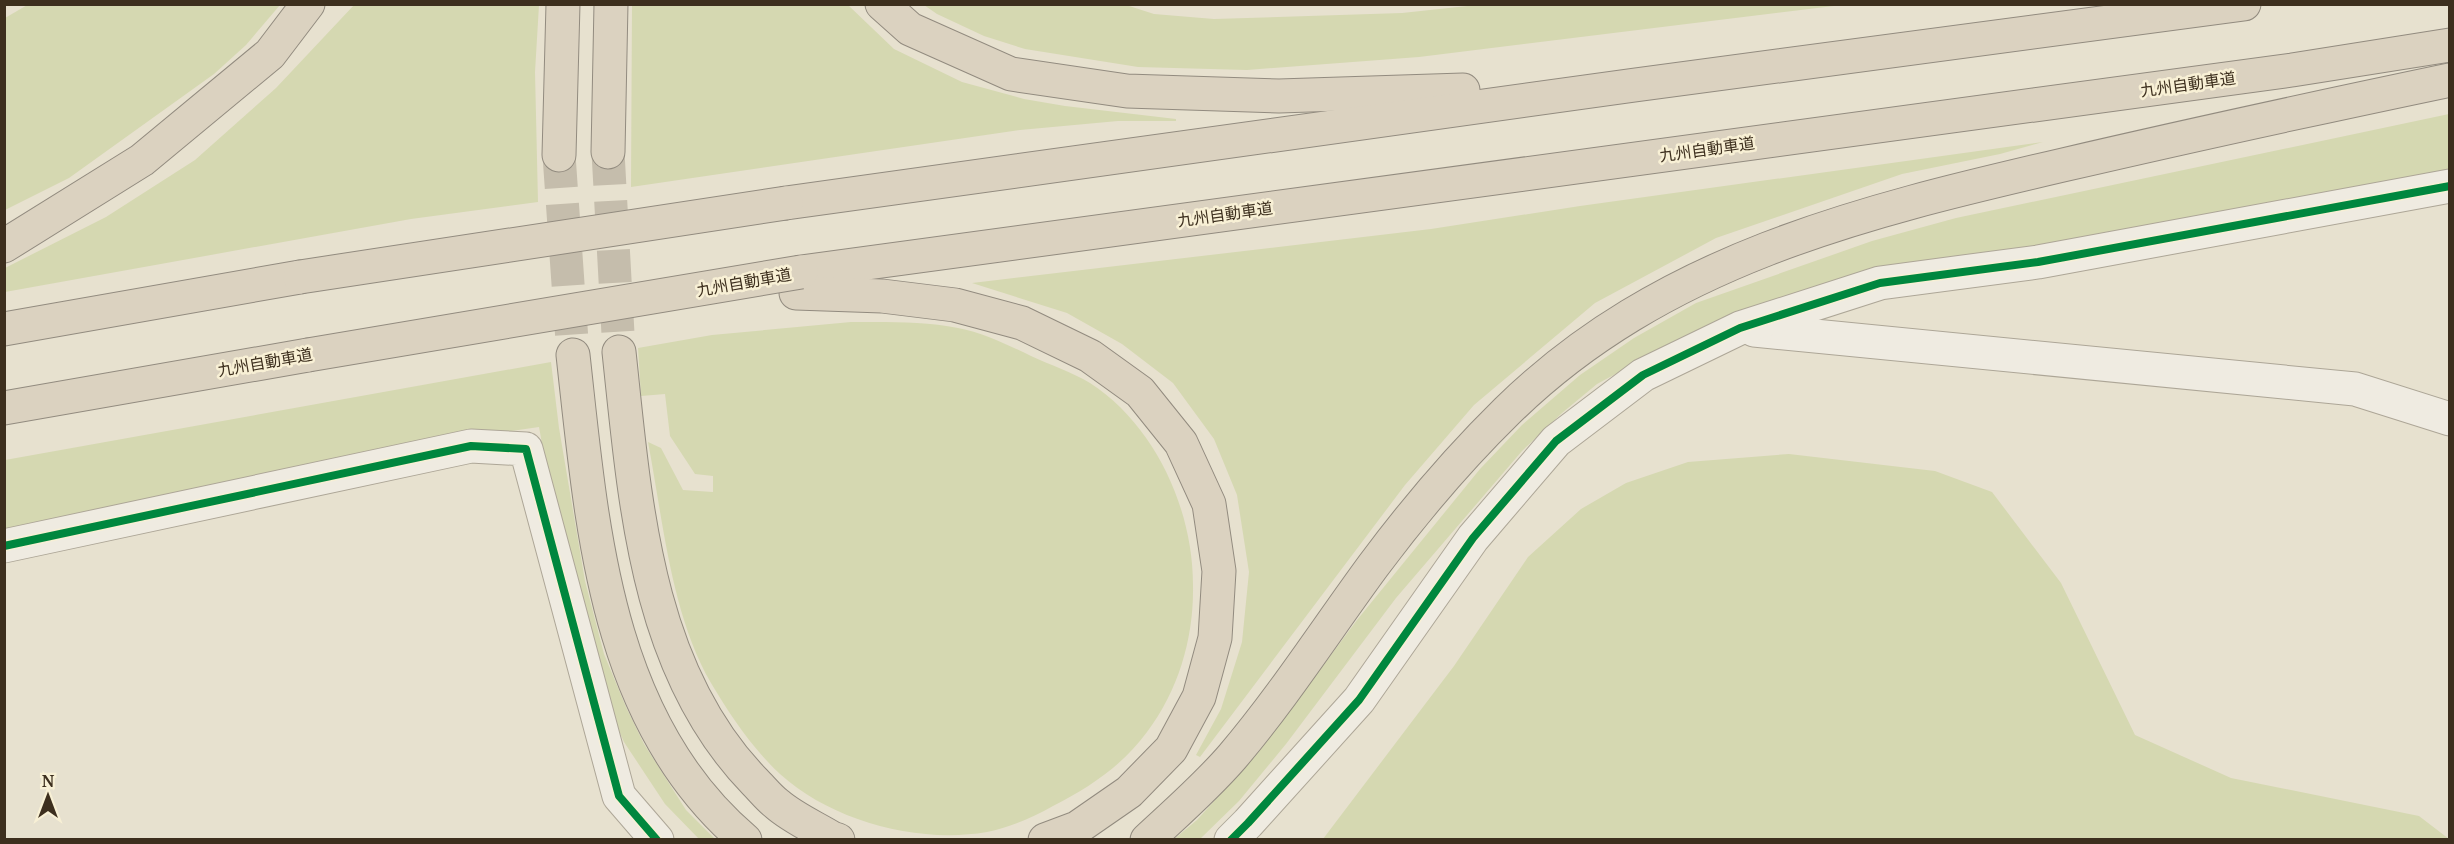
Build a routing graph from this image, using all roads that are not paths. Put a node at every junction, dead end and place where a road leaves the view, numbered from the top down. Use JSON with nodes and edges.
{"nodes":[{"id":1,"x":308,"y":4,"type":"edge"},
{"id":2,"x":563,"y":4,"type":"edge"},
{"id":3,"x":611,"y":4,"type":"edge"},
{"id":4,"x":882,"y":4,"type":"edge"},
{"id":5,"x":2244,"y":4,"type":"edge"},
{"id":6,"x":2450,"y":45,"type":"edge"},
{"id":7,"x":2450,"y":80,"type":"edge"},
{"id":8,"x":1635,"y":85,"type":"junction"},
{"id":9,"x":608,"y":152,"type":"tunnel mouth"},
{"id":10,"x":559,"y":155,"type":"tunnel mouth"},
{"id":11,"x":2450,"y":186,"type":"edge"},
{"id":12,"x":4,"y":246,"type":"edge"},
{"id":13,"x":798,"y":283,"type":"junction"},
{"id":14,"x":1740,"y":328,"type":"junction"},
{"id":15,"x":4,"y":329,"type":"edge"},
{"id":16,"x":619,"y":352,"type":"tunnel mouth"},
{"id":17,"x":573,"y":355,"type":"tunnel mouth"},
{"id":18,"x":4,"y":408,"type":"edge"},
{"id":19,"x":2450,"y":419,"type":"edge"},
{"id":20,"x":4,"y":546,"type":"edge"},
{"id":21,"x":657,"y":840,"type":"edge"},
{"id":22,"x":745,"y":840,"type":"edge"},
{"id":23,"x":838,"y":840,"type":"edge"},
{"id":24,"x":1045,"y":840,"type":"edge"},
{"id":25,"x":1147,"y":840,"type":"edge"},
{"id":26,"x":1230,"y":840,"type":"edge"}],
"edges":[{"from":1,"to":12,"type":"highway"},
{"from":2,"to":10,"type":"highway"},
{"from":3,"to":9,"type":"highway"},
{"from":4,"to":8,"type":"highway"},
{"from":5,"to":8,"type":"highway"},
{"from":6,"to":13,"type":"highway","name":"九州自動車道"},
{"from":7,"to":25,"type":"highway"},
{"from":8,"to":15,"type":"highway","bridge":true},
{"from":11,"to":14,"type":"street"},
{"from":13,"to":18,"type":"highway","name":"九州自動車道","bridge":true},
{"from":13,"to":24,"type":"highway"},
{"from":14,"to":19,"type":"street"},
{"from":14,"to":26,"type":"street"},
{"from":16,"to":23,"type":"highway"},
{"from":17,"to":22,"type":"highway"},
{"from":20,"to":21,"type":"street"}]}
